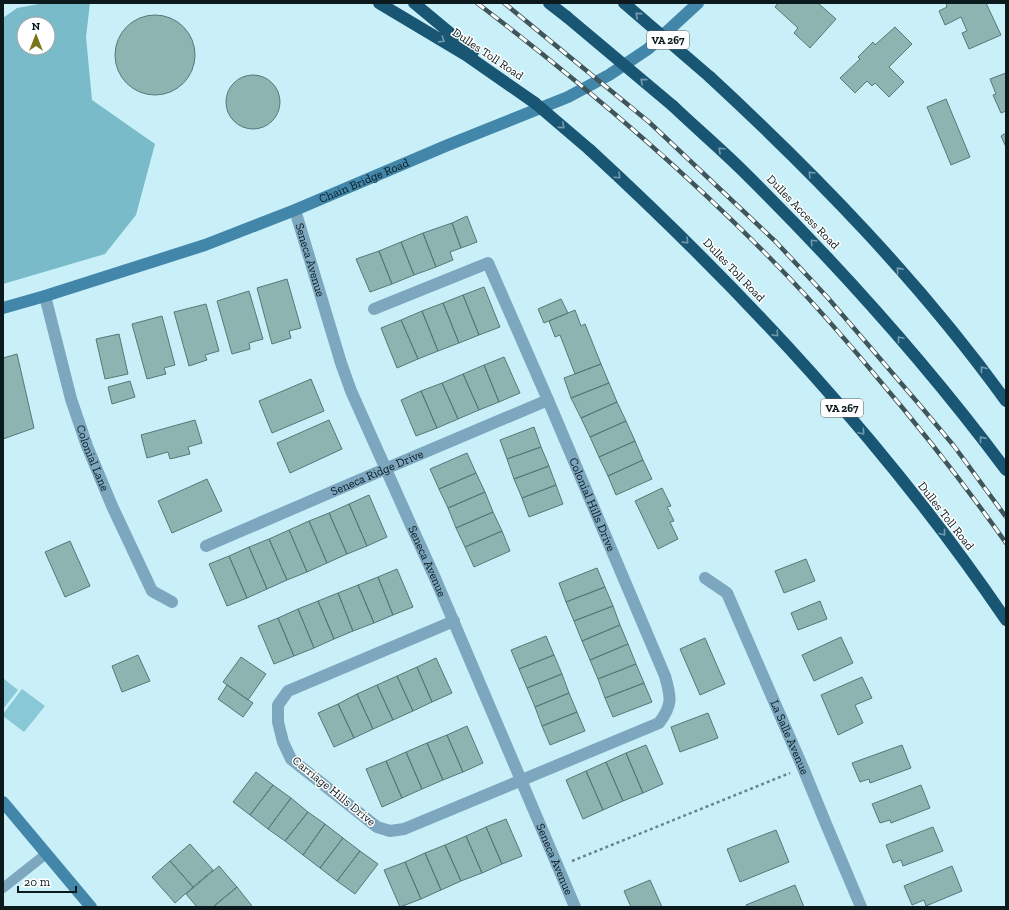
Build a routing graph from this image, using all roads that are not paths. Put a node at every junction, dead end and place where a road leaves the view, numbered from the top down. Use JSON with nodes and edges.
{"nodes":[{"id":1,"x":369,"y":3,"type":"edge"},
{"id":2,"x":380,"y":3,"type":"edge"},
{"id":3,"x":414,"y":3,"type":"edge"},
{"id":4,"x":549,"y":3,"type":"edge"},
{"id":5,"x":624,"y":3,"type":"edge"},
{"id":6,"x":698,"y":3,"type":"edge"},
{"id":7,"x":410,"y":20,"type":"junction"},
{"id":8,"x":477,"y":60,"type":"junction"},
{"id":9,"x":294,"y":210,"type":"junction"},
{"id":10,"x":45,"y":296,"type":"junction"},
{"id":11,"x":3,"y":308,"type":"edge"},
{"id":12,"x":374,"y":309,"type":"dead end"},
{"id":13,"x":548,"y":400,"type":"junction"},
{"id":14,"x":1006,"y":400,"type":"edge"},
{"id":15,"x":385,"y":469,"type":"junction"},
{"id":16,"x":1006,"y":470,"type":"edge"},
{"id":17,"x":206,"y":546,"type":"dead end"},
{"id":18,"x":705,"y":578,"type":"dead end"},
{"id":19,"x":172,"y":602,"type":"dead end"},
{"id":20,"x":1006,"y":620,"type":"edge"},
{"id":21,"x":454,"y":621,"type":"junction"},
{"id":22,"x":521,"y":779,"type":"junction"},
{"id":23,"x":3,"y":802,"type":"edge"},
{"id":24,"x":46,"y":854,"type":"junction"},
{"id":25,"x":3,"y":888,"type":"edge"},
{"id":26,"x":91,"y":907,"type":"edge"},
{"id":27,"x":575,"y":907,"type":"edge"},
{"id":28,"x":861,"y":907,"type":"edge"}],
"edges":[{"from":1,"to":7,"type":"highway"},
{"from":2,"to":7,"type":"highway","name":"Dulles Toll Road"},
{"from":3,"to":8,"type":"highway"},
{"from":16,"to":4,"type":"highway","name":"Dulles Access Road","one_way":true,"bridge":true},
{"from":14,"to":5,"type":"highway","number":"VA 267","one_way":true,"bridge":true},
{"from":6,"to":9,"type":"street","name":"Chain Bridge Road"},
{"from":7,"to":8,"type":"highway","name":"Dulles Toll Road","one_way":true},
{"from":8,"to":20,"type":"highway","name":"Dulles Toll Road","number":"VA 267","one_way":true,"bridge":true},
{"from":9,"to":10,"type":"street","name":"Chain Bridge Road"},
{"from":9,"to":15,"type":"street","name":"Seneca Avenue"},
{"from":10,"to":11,"type":"street","name":"Chain Bridge Road"},
{"from":10,"to":19,"type":"street","name":"Colonial Lane"},
{"from":12,"to":13,"type":"street","name":"Colonial Hills Drive"},
{"from":13,"to":15,"type":"street","name":"Seneca Ridge Drive"},
{"from":13,"to":22,"type":"street","name":"Colonial Hills Drive"},
{"from":15,"to":17,"type":"street","name":"Seneca Ridge Drive"},
{"from":15,"to":21,"type":"street","name":"Seneca Avenue"},
{"from":18,"to":28,"type":"street","name":"La Salle Avenue"},
{"from":21,"to":22,"type":"street","name":"Seneca Avenue"},
{"from":21,"to":22,"type":"street","name":"Carriage Hills Drive"},
{"from":22,"to":27,"type":"street","name":"Seneca Avenue"},
{"from":23,"to":24,"type":"street"},
{"from":24,"to":25,"type":"lane"},
{"from":24,"to":26,"type":"street"}]}
